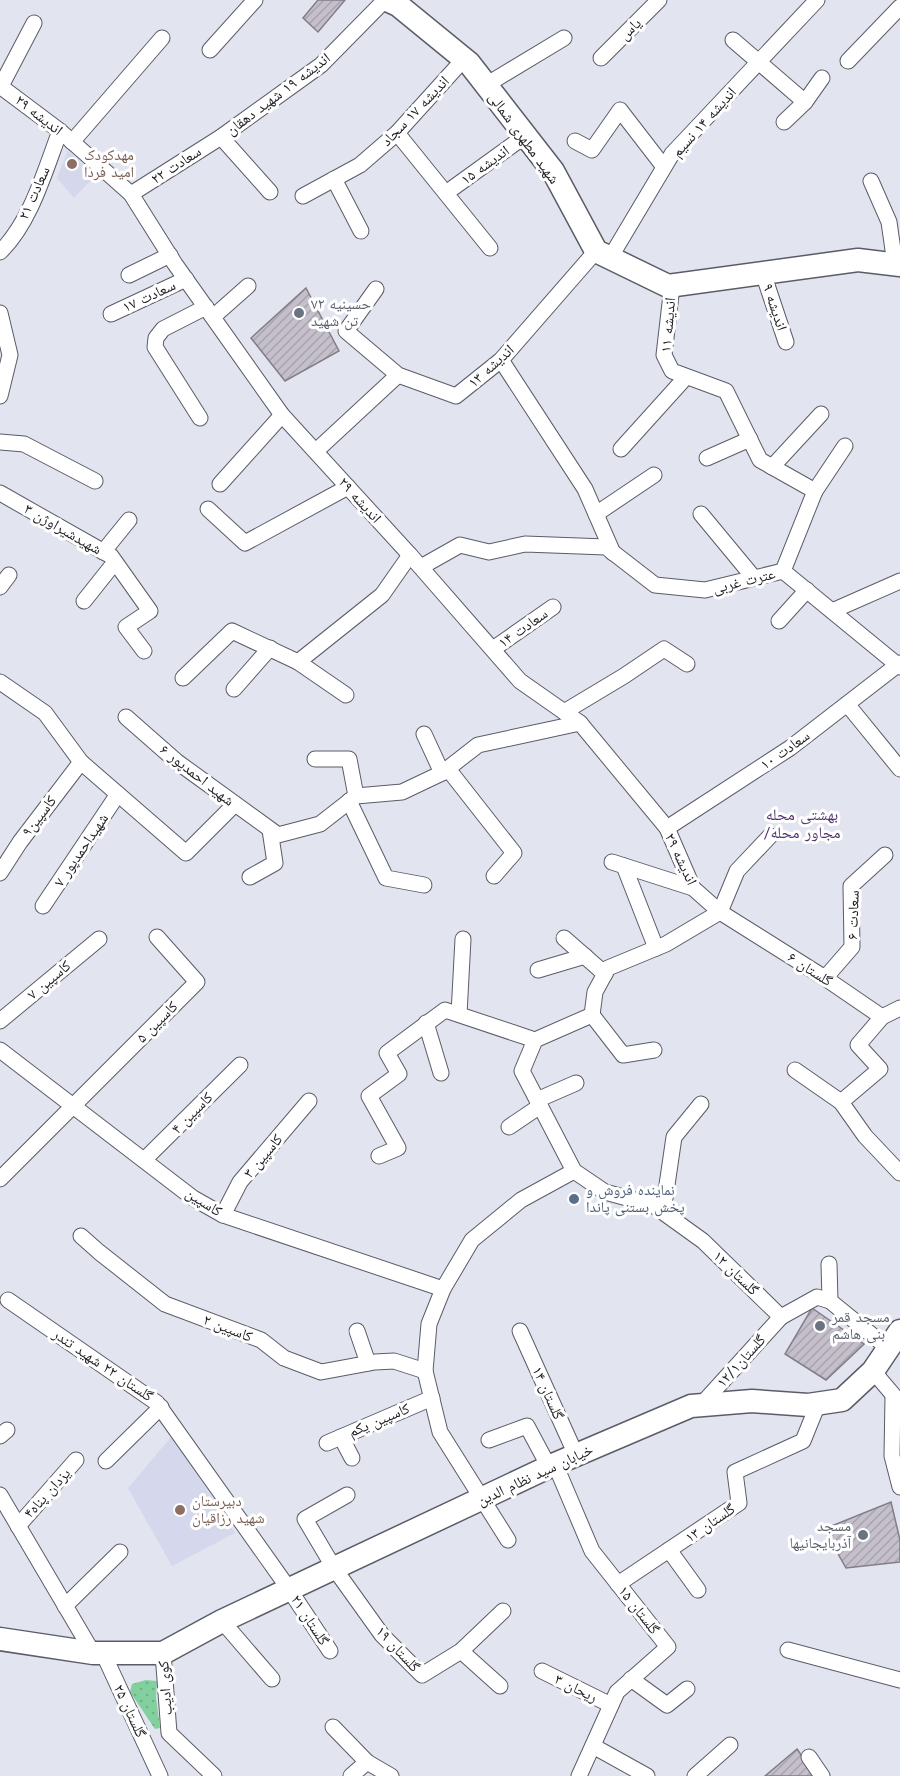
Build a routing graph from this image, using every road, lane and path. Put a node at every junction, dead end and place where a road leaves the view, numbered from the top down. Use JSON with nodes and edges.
{"nodes":[{"id":1,"x":255,"y":0,"type":"edge"},
{"id":2,"x":659,"y":0,"type":"edge"},
{"id":3,"x":817,"y":0,"type":"edge"},
{"id":4,"x":394,"y":1,"type":"edge"},
{"id":5,"x":900,"y":7,"type":"edge"},
{"id":6,"x":34,"y":23,"type":"dead end"},
{"id":7,"x":162,"y":38,"type":"dead end"},
{"id":8,"x":564,"y":38,"type":"dead end"},
{"id":9,"x":733,"y":40,"type":"dead end"},
{"id":10,"x":210,"y":50,"type":"dead end"},
{"id":11,"x":601,"y":58,"type":"dead end"},
{"id":12,"x":464,"y":59,"type":"junction"},
{"id":13,"x":848,"y":61,"type":"dead end"},
{"id":14,"x":758,"y":62,"type":"junction"},
{"id":15,"x":822,"y":78,"type":"dead end"},
{"id":16,"x":486,"y":85,"type":"junction"},
{"id":17,"x":1,"y":86,"type":"edge"},
{"id":18,"x":805,"y":102,"type":"junction"},
{"id":19,"x":784,"y":122,"type":"dead end"},
{"id":20,"x":60,"y":130,"type":"junction"},
{"id":21,"x":397,"y":133,"type":"junction"},
{"id":22,"x":525,"y":136,"type":"junction"},
{"id":23,"x":221,"y":137,"type":"junction"},
{"id":24,"x":575,"y":141,"type":"dead end"},
{"id":25,"x":72,"y":142,"type":"junction"},
{"id":26,"x":664,"y":167,"type":"junction"},
{"id":27,"x":334,"y":179,"type":"junction"},
{"id":28,"x":871,"y":182,"type":"dead end"},
{"id":29,"x":270,"y":192,"type":"dead end"},
{"id":30,"x":446,"y":193,"type":"junction"},
{"id":31,"x":132,"y":194,"type":"junction"},
{"id":32,"x":303,"y":196,"type":"dead end"},
{"id":33,"x":361,"y":231,"type":"dead end"},
{"id":34,"x":489,"y":248,"type":"dead end"},
{"id":35,"x":0,"y":252,"type":"edge"},
{"id":36,"x":170,"y":255,"type":"junction"},
{"id":37,"x":603,"y":255,"type":"junction"},
{"id":38,"x":897,"y":265,"type":"edge"},
{"id":39,"x":764,"y":273,"type":"junction"},
{"id":40,"x":129,"y":275,"type":"dead end"},
{"id":41,"x":186,"y":279,"type":"junction"},
{"id":42,"x":248,"y":286,"type":"dead end"},
{"id":43,"x":672,"y":286,"type":"junction"},
{"id":44,"x":376,"y":289,"type":"dead end"},
{"id":45,"x":0,"y":312,"type":"edge"},
{"id":46,"x":210,"y":312,"type":"junction"},
{"id":47,"x":111,"y":314,"type":"dead end"},
{"id":48,"x":786,"y":342,"type":"dead end"},
{"id":49,"x":501,"y":360,"type":"junction"},
{"id":50,"x":398,"y":375,"type":"junction"},
{"id":51,"x":686,"y":377,"type":"junction"},
{"id":52,"x":0,"y":396,"type":"edge"},
{"id":53,"x":821,"y":414,"type":"dead end"},
{"id":54,"x":282,"y":415,"type":"junction"},
{"id":55,"x":200,"y":418,"type":"dead end"},
{"id":56,"x":750,"y":439,"type":"junction"},
{"id":57,"x":0,"y":442,"type":"edge"},
{"id":58,"x":845,"y":446,"type":"dead end"},
{"id":59,"x":621,"y":449,"type":"dead end"},
{"id":60,"x":316,"y":451,"type":"junction"},
{"id":61,"x":707,"y":458,"type":"dead end"},
{"id":62,"x":766,"y":464,"type":"junction"},
{"id":63,"x":654,"y":475,"type":"dead end"},
{"id":64,"x":94,"y":481,"type":"dead end"},
{"id":65,"x":219,"y":484,"type":"dead end"},
{"id":66,"x":348,"y":487,"type":"junction"},
{"id":67,"x":815,"y":491,"type":"junction"},
{"id":68,"x":0,"y":493,"type":"edge"},
{"id":69,"x":208,"y":510,"type":"dead end"},
{"id":70,"x":596,"y":514,"type":"junction"},
{"id":71,"x":701,"y":514,"type":"dead end"},
{"id":72,"x":129,"y":520,"type":"dead end"},
{"id":73,"x":610,"y":550,"type":"junction"},
{"id":74,"x":103,"y":552,"type":"junction"},
{"id":75,"x":410,"y":555,"type":"junction"},
{"id":76,"x":115,"y":562,"type":"junction"},
{"id":77,"x":421,"y":567,"type":"junction"},
{"id":78,"x":783,"y":571,"type":"junction"},
{"id":79,"x":754,"y":578,"type":"junction"},
{"id":80,"x":900,"y":581,"type":"edge"},
{"id":81,"x":807,"y":590,"type":"junction"},
{"id":82,"x":84,"y":601,"type":"dead end"},
{"id":83,"x":553,"y":607,"type":"dead end"},
{"id":84,"x":832,"y":610,"type":"junction"},
{"id":85,"x":780,"y":621,"type":"dead end"},
{"id":86,"x":270,"y":648,"type":"junction"},
{"id":87,"x":493,"y":649,"type":"junction"},
{"id":88,"x":144,"y":651,"type":"dead end"},
{"id":89,"x":298,"y":662,"type":"junction"},
{"id":90,"x":687,"y":664,"type":"dead end"},
{"id":91,"x":899,"y":665,"type":"edge"},
{"id":92,"x":183,"y":678,"type":"dead end"},
{"id":93,"x":0,"y":682,"type":"edge"},
{"id":94,"x":234,"y":689,"type":"dead end"},
{"id":95,"x":346,"y":695,"type":"dead end"},
{"id":96,"x":847,"y":704,"type":"junction"},
{"id":97,"x":564,"y":712,"type":"junction"},
{"id":98,"x":126,"y":717,"type":"dead end"},
{"id":99,"x":580,"y":723,"type":"junction"},
{"id":100,"x":424,"y":734,"type":"dead end"},
{"id":101,"x":315,"y":759,"type":"dead end"},
{"id":102,"x":81,"y":762,"type":"junction"},
{"id":103,"x":900,"y":769,"type":"edge"},
{"id":104,"x":445,"y":771,"type":"junction"},
{"id":105,"x":118,"y":794,"type":"junction"},
{"id":106,"x":352,"y":799,"type":"junction"},
{"id":107,"x":235,"y":804,"type":"junction"},
{"id":108,"x":667,"y":828,"type":"junction"},
{"id":109,"x":270,"y":830,"type":"junction"},
{"id":110,"x":770,"y":836,"type":"dead end"},
{"id":111,"x":885,"y":855,"type":"dead end"},
{"id":112,"x":0,"y":873,"type":"edge"},
{"id":113,"x":494,"y":876,"type":"dead end"},
{"id":114,"x":250,"y":877,"type":"dead end"},
{"id":115,"x":424,"y":885,"type":"dead end"},
{"id":116,"x":693,"y":888,"type":"junction"},
{"id":117,"x":43,"y":906,"type":"dead end"},
{"id":118,"x":720,"y":912,"type":"junction"},
{"id":119,"x":157,"y":937,"type":"dead end"},
{"id":120,"x":564,"y":938,"type":"dead end"},
{"id":121,"x":99,"y":939,"type":"dead end"},
{"id":122,"x":463,"y":939,"type":"dead end"},
{"id":123,"x":656,"y":948,"type":"junction"},
{"id":124,"x":585,"y":956,"type":"junction"},
{"id":125,"x":538,"y":970,"type":"dead end"},
{"id":126,"x":605,"y":974,"type":"junction"},
{"id":127,"x":825,"y":978,"type":"junction"},
{"id":128,"x":900,"y":1008,"type":"edge"},
{"id":129,"x":459,"y":1014,"type":"junction"},
{"id":130,"x":592,"y":1015,"type":"junction"},
{"id":131,"x":882,"y":1017,"type":"junction"},
{"id":132,"x":0,"y":1021,"type":"edge"},
{"id":133,"x":426,"y":1023,"type":"junction"},
{"id":134,"x":535,"y":1040,"type":"junction"},
{"id":135,"x":0,"y":1050,"type":"edge"},
{"id":136,"x":654,"y":1050,"type":"dead end"},
{"id":137,"x":240,"y":1065,"type":"dead end"},
{"id":138,"x":795,"y":1070,"type":"dead end"},
{"id":139,"x":441,"y":1073,"type":"dead end"},
{"id":140,"x":576,"y":1083,"type":"dead end"},
{"id":141,"x":309,"y":1101,"type":"dead end"},
{"id":142,"x":841,"y":1102,"type":"junction"},
{"id":143,"x":538,"y":1103,"type":"junction"},
{"id":144,"x":701,"y":1104,"type":"dead end"},
{"id":145,"x":74,"y":1106,"type":"junction"},
{"id":146,"x":509,"y":1126,"type":"dead end"},
{"id":147,"x":379,"y":1156,"type":"dead end"},
{"id":148,"x":144,"y":1160,"type":"junction"},
{"id":149,"x":574,"y":1171,"type":"junction"},
{"id":150,"x":900,"y":1173,"type":"edge"},
{"id":151,"x":0,"y":1179,"type":"edge"},
{"id":152,"x":663,"y":1212,"type":"junction"},
{"id":153,"x":223,"y":1215,"type":"junction"},
{"id":154,"x":81,"y":1236,"type":"dead end"},
{"id":155,"x":829,"y":1264,"type":"dead end"},
{"id":156,"x":443,"y":1289,"type":"junction"},
{"id":157,"x":8,"y":1300,"type":"dead end"},
{"id":158,"x":830,"y":1301,"type":"junction"},
{"id":159,"x":781,"y":1317,"type":"junction"},
{"id":160,"x":357,"y":1331,"type":"dead end"},
{"id":161,"x":520,"y":1331,"type":"dead end"},
{"id":162,"x":894,"y":1340,"type":"edge"},
{"id":163,"x":368,"y":1363,"type":"junction"},
{"id":164,"x":425,"y":1371,"type":"junction"},
{"id":165,"x":873,"y":1371,"type":"junction"},
{"id":166,"x":432,"y":1398,"type":"junction"},
{"id":167,"x":897,"y":1400,"type":"edge"},
{"id":168,"x":818,"y":1404,"type":"junction"},
{"id":169,"x":701,"y":1405,"type":"junction"},
{"id":170,"x":160,"y":1407,"type":"junction"},
{"id":171,"x":489,"y":1440,"type":"dead end"},
{"id":172,"x":576,"y":1455,"type":"junction"},
{"id":173,"x":352,"y":1458,"type":"dead end"},
{"id":174,"x":76,"y":1460,"type":"dead end"},
{"id":175,"x":106,"y":1461,"type":"dead end"},
{"id":176,"x":552,"y":1465,"type":"junction"},
{"id":177,"x":900,"y":1487,"type":"edge"},
{"id":178,"x":347,"y":1495,"type":"dead end"},
{"id":179,"x":0,"y":1496,"type":"edge"},
{"id":180,"x":483,"y":1498,"type":"junction"},
{"id":181,"x":18,"y":1526,"type":"junction"},
{"id":182,"x":508,"y":1540,"type":"dead end"},
{"id":183,"x":669,"y":1550,"type":"junction"},
{"id":184,"x":120,"y":1552,"type":"dead end"},
{"id":185,"x":334,"y":1568,"type":"junction"},
{"id":186,"x":618,"y":1584,"type":"junction"},
{"id":187,"x":289,"y":1589,"type":"junction"},
{"id":188,"x":698,"y":1590,"type":"dead end"},
{"id":189,"x":65,"y":1606,"type":"junction"},
{"id":190,"x":503,"y":1611,"type":"dead end"},
{"id":191,"x":222,"y":1621,"type":"junction"},
{"id":192,"x":0,"y":1640,"type":"edge"},
{"id":193,"x":788,"y":1650,"type":"dead end"},
{"id":194,"x":330,"y":1651,"type":"dead end"},
{"id":195,"x":461,"y":1651,"type":"junction"},
{"id":196,"x":98,"y":1653,"type":"junction"},
{"id":197,"x":163,"y":1653,"type":"junction"},
{"id":198,"x":542,"y":1671,"type":"dead end"},
{"id":199,"x":632,"y":1678,"type":"junction"},
{"id":200,"x":272,"y":1679,"type":"dead end"},
{"id":201,"x":900,"y":1680,"type":"edge"},
{"id":202,"x":500,"y":1686,"type":"dead end"},
{"id":203,"x":687,"y":1689,"type":"dead end"},
{"id":204,"x":611,"y":1705,"type":"junction"},
{"id":205,"x":333,"y":1727,"type":"dead end"},
{"id":206,"x":169,"y":1733,"type":"junction"},
{"id":207,"x":146,"y":1745,"type":"junction"},
{"id":208,"x":730,"y":1745,"type":"dead end"},
{"id":209,"x":593,"y":1746,"type":"junction"},
{"id":210,"x":809,"y":1757,"type":"dead end"},
{"id":211,"x":367,"y":1762,"type":"junction"},
{"id":212,"x":160,"y":1776,"type":"edge"},
{"id":213,"x":214,"y":1776,"type":"edge"},
{"id":214,"x":351,"y":1776,"type":"edge"},
{"id":215,"x":391,"y":1776,"type":"edge"},
{"id":216,"x":579,"y":1776,"type":"edge"},
{"id":217,"x":647,"y":1776,"type":"edge"},
{"id":218,"x":695,"y":1776,"type":"edge"},
{"id":219,"x":822,"y":1776,"type":"edge"}],
"edges":[{"from":1,"to":10,"type":"street"},
{"from":2,"to":11,"type":"street","name":"یاس"},
{"from":3,"to":14,"type":"street","name":"اندیشه ۱۴ نسیم"},
{"from":4,"to":12,"type":"main road","name":"شهید مطهری شمالی"},
{"from":4,"to":23,"type":"street","name":"اندیشه ۱۹ شهید دهقان"},
{"from":5,"to":13,"type":"street"},
{"from":6,"to":17,"type":"street"},
{"from":7,"to":25,"type":"street"},
{"from":8,"to":16,"type":"street"},
{"from":9,"to":14,"type":"street"},
{"from":12,"to":16,"type":"main road","name":"شهید مطهری شمالی"},
{"from":12,"to":21,"type":"street","name":"اندیشه ۱۷ سجاد"},
{"from":14,"to":18,"type":"street"},
{"from":14,"to":26,"type":"street","name":"اندیشه ۱۴ نسیم"},
{"from":15,"to":18,"type":"street"},
{"from":16,"to":22,"type":"main road","name":"شهید مطهری شمالی"},
{"from":17,"to":20,"type":"street","name":"اندیشه ۲۹"},
{"from":18,"to":19,"type":"street"},
{"from":20,"to":25,"type":"street","name":"اندیشه ۲۹"},
{"from":20,"to":35,"type":"street","name":"سعادت ۲۱"},
{"from":21,"to":27,"type":"street","name":"اندیشه ۱۷ سجاد"},
{"from":21,"to":30,"type":"street"},
{"from":22,"to":30,"type":"street","name":"اندیشه ۱۵"},
{"from":22,"to":37,"type":"main road","name":"شهید مطهری شمالی"},
{"from":23,"to":29,"type":"street"},
{"from":23,"to":31,"type":"street","name":"سعادت ۲۲"},
{"from":24,"to":26,"type":"street"},
{"from":25,"to":31,"type":"street","name":"اندیشه ۲۹"},
{"from":26,"to":37,"type":"street","name":"اندیشه ۱۴ نسیم"},
{"from":27,"to":32,"type":"street","name":"اندیشه ۱۷ سجاد"},
{"from":27,"to":33,"type":"street"},
{"from":28,"to":38,"type":"street"},
{"from":30,"to":34,"type":"street"},
{"from":31,"to":36,"type":"street","name":"اندیشه ۲۹"},
{"from":36,"to":40,"type":"street"},
{"from":36,"to":41,"type":"street","name":"اندیشه ۲۹"},
{"from":37,"to":43,"type":"main road"},
{"from":37,"to":49,"type":"street","name":"اندیشه ۱۳"},
{"from":38,"to":39,"type":"main road"},
{"from":39,"to":43,"type":"main road"},
{"from":39,"to":48,"type":"street","name":"اندیشه ۹"},
{"from":41,"to":46,"type":"street","name":"اندیشه ۲۹"},
{"from":41,"to":47,"type":"street","name":"سعادت ۱۷"},
{"from":42,"to":46,"type":"street"},
{"from":43,"to":51,"type":"street","name":"اندیشه ۱۱"},
{"from":44,"to":50,"type":"street","name":"اندیشه ۱۳"},
{"from":45,"to":52,"type":"street"},
{"from":46,"to":54,"type":"street","name":"اندیشه ۲۹"},
{"from":46,"to":55,"type":"street"},
{"from":49,"to":50,"type":"street","name":"اندیشه ۱۳"},
{"from":49,"to":70,"type":"street"},
{"from":50,"to":60,"type":"street"},
{"from":51,"to":56,"type":"street","name":"اندیشه ۱۱"},
{"from":51,"to":59,"type":"street"},
{"from":53,"to":62,"type":"street"},
{"from":54,"to":60,"type":"street","name":"اندیشه ۲۹"},
{"from":54,"to":65,"type":"street"},
{"from":56,"to":61,"type":"street"},
{"from":56,"to":62,"type":"street","name":"اندیشه ۱۱"},
{"from":57,"to":64,"type":"street"},
{"from":58,"to":67,"type":"street"},
{"from":60,"to":66,"type":"street","name":"اندیشه ۲۹"},
{"from":62,"to":67,"type":"street"},
{"from":63,"to":70,"type":"street"},
{"from":66,"to":69,"type":"street"},
{"from":66,"to":75,"type":"street","name":"اندیشه ۲۹"},
{"from":67,"to":78,"type":"street"},
{"from":68,"to":74,"type":"street","name":"شهیدشیراوژن ۳"},
{"from":70,"to":73,"type":"street"},
{"from":71,"to":79,"type":"street"},
{"from":72,"to":74,"type":"street"},
{"from":73,"to":77,"type":"street"},
{"from":73,"to":79,"type":"street","name":"عترت غربی"},
{"from":74,"to":76,"type":"street","name":"شهیدشیراوژن ۳"},
{"from":75,"to":77,"type":"street","name":"اندیشه ۲۹"},
{"from":75,"to":89,"type":"street"},
{"from":76,"to":82,"type":"street"},
{"from":76,"to":88,"type":"street","name":"شهیدشیراوژن ۳"},
{"from":77,"to":87,"type":"street","name":"اندیشه ۲۹"},
{"from":78,"to":79,"type":"street","name":"عترت غربی"},
{"from":78,"to":81,"type":"street","name":"عترت غربی"},
{"from":80,"to":84,"type":"street"},
{"from":81,"to":84,"type":"street","name":"عترت غربی"},
{"from":81,"to":85,"type":"street"},
{"from":83,"to":87,"type":"street","name":"سعادت ۱۴"},
{"from":84,"to":91,"type":"street","name":"عترت غربی"},
{"from":86,"to":89,"type":"street"},
{"from":86,"to":92,"type":"street"},
{"from":86,"to":94,"type":"street"},
{"from":87,"to":97,"type":"street","name":"اندیشه ۲۹"},
{"from":89,"to":95,"type":"street"},
{"from":90,"to":97,"type":"street"},
{"from":91,"to":96,"type":"street","name":"سعادت ۱۰"},
{"from":93,"to":102,"type":"street"},
{"from":96,"to":103,"type":"street"},
{"from":96,"to":108,"type":"street","name":"سعادت ۱۰"},
{"from":97,"to":99,"type":"street","name":"اندیشه ۲۹"},
{"from":98,"to":107,"type":"street","name":"شهید احمدپور ۶"},
{"from":99,"to":104,"type":"street"},
{"from":99,"to":108,"type":"street","name":"اندیشه ۲۹"},
{"from":100,"to":104,"type":"street"},
{"from":101,"to":106,"type":"street"},
{"from":102,"to":105,"type":"street"},
{"from":102,"to":112,"type":"street","name":"کاسپین۹"},
{"from":104,"to":106,"type":"street"},
{"from":104,"to":113,"type":"street"},
{"from":105,"to":107,"type":"street"},
{"from":105,"to":117,"type":"street","name":"شهیداحمدپور ۷"},
{"from":106,"to":109,"type":"street"},
{"from":106,"to":115,"type":"street"},
{"from":107,"to":109,"type":"street","name":"شهید احمدپور ۶"},
{"from":108,"to":116,"type":"street","name":"اندیشه ۲۹"},
{"from":109,"to":114,"type":"street"},
{"from":110,"to":118,"type":"street"},
{"from":111,"to":127,"type":"street","name":"سعادت ۶"},
{"from":116,"to":118,"type":"street","name":"اندیشه ۲۹"},
{"from":116,"to":123,"type":"street"},
{"from":118,"to":123,"type":"street"},
{"from":118,"to":127,"type":"street","name":"گلستان ۶"},
{"from":119,"to":145,"type":"street","name":"کاسپین ۵"},
{"from":120,"to":124,"type":"street"},
{"from":121,"to":132,"type":"street","name":"کاسپین ۷"},
{"from":122,"to":129,"type":"street"},
{"from":123,"to":126,"type":"street"},
{"from":124,"to":125,"type":"street"},
{"from":124,"to":126,"type":"street"},
{"from":126,"to":130,"type":"street"},
{"from":127,"to":131,"type":"street","name":"گلستان ۶"},
{"from":128,"to":131,"type":"street"},
{"from":129,"to":133,"type":"street"},
{"from":129,"to":134,"type":"street"},
{"from":130,"to":134,"type":"street"},
{"from":130,"to":136,"type":"street"},
{"from":131,"to":142,"type":"street"},
{"from":133,"to":139,"type":"street"},
{"from":133,"to":147,"type":"street"},
{"from":134,"to":143,"type":"street"},
{"from":135,"to":145,"type":"street","name":"کاسپین"},
{"from":137,"to":148,"type":"street","name":"کاسپین ۴"},
{"from":138,"to":142,"type":"street"},
{"from":140,"to":143,"type":"street"},
{"from":141,"to":153,"type":"street","name":"کاسپین ۳"},
{"from":142,"to":150,"type":"street"},
{"from":143,"to":146,"type":"street"},
{"from":143,"to":149,"type":"street"},
{"from":144,"to":152,"type":"street"},
{"from":145,"to":148,"type":"street","name":"کاسپین"},
{"from":145,"to":151,"type":"street"},
{"from":148,"to":153,"type":"street","name":"کاسپین"},
{"from":149,"to":152,"type":"street","name":"گلستان ۱۲"},
{"from":149,"to":156,"type":"street"},
{"from":152,"to":159,"type":"street","name":"گلستان ۱۲"},
{"from":153,"to":156,"type":"street","name":"کاسپین"},
{"from":154,"to":163,"type":"street","name":"کاسپین ۲"},
{"from":155,"to":158,"type":"street"},
{"from":156,"to":164,"type":"street"},
{"from":157,"to":170,"type":"street","name":"گلستان ۲۲ شهید تندر"},
{"from":158,"to":159,"type":"street"},
{"from":158,"to":162,"type":"street"},
{"from":159,"to":169,"type":"street","name":"گلستان۱۲/۱"},
{"from":160,"to":163,"type":"street"},
{"from":161,"to":172,"type":"street","name":"گلستان ۱۴"},
{"from":162,"to":165,"type":"main road","name":"خیابان سید نظام الدین"},
{"from":163,"to":164,"type":"street","name":"کاسپین ۲"},
{"from":164,"to":166,"type":"street"},
{"from":165,"to":167,"type":"street"},
{"from":165,"to":168,"type":"main road","name":"خیابان سید نظام الدین"},
{"from":166,"to":173,"type":"street","name":"کاسپین یکم"},
{"from":166,"to":180,"type":"street"},
{"from":167,"to":177,"type":"street"},
{"from":168,"to":169,"type":"main road","name":"خیابان سید نظام الدین"},
{"from":168,"to":183,"type":"street","name":"گلستان ۱۳"},
{"from":169,"to":172,"type":"main road","name":"خیابان سید نظام الدین"},
{"from":170,"to":175,"type":"street"},
{"from":170,"to":187,"type":"street","name":"گلستان ۲۲ شهید تندر"},
{"from":171,"to":176,"type":"street","name":"گلستان ۱۵"},
{"from":172,"to":176,"type":"main road","name":"خیابان سید نظام الدین"},
{"from":174,"to":181,"type":"street","name":"یزدان پناه۴"},
{"from":176,"to":180,"type":"main road","name":"خیابان سید نظام الدین"},
{"from":176,"to":186,"type":"street","name":"گلستان ۱۵"},
{"from":178,"to":185,"type":"street"},
{"from":179,"to":181,"type":"street","name":"گلستان ۲۵"},
{"from":180,"to":182,"type":"street"},
{"from":180,"to":185,"type":"main road","name":"خیابان سید نظام الدین"},
{"from":181,"to":189,"type":"street","name":"گلستان ۲۵"},
{"from":183,"to":186,"type":"street","name":"گلستان ۱۳"},
{"from":183,"to":188,"type":"street"},
{"from":184,"to":189,"type":"street"},
{"from":185,"to":187,"type":"main road","name":"خیابان سید نظام الدین"},
{"from":185,"to":195,"type":"street","name":"گلستان ۱۹"},
{"from":186,"to":199,"type":"street","name":"گلستان ۱۵"},
{"from":187,"to":191,"type":"main road","name":"خیابان سید نظام الدین"},
{"from":187,"to":194,"type":"street","name":"گلستان ۲۱"},
{"from":189,"to":196,"type":"street","name":"گلستان ۲۵"},
{"from":190,"to":195,"type":"street","name":"گلستان ۱۹"},
{"from":191,"to":197,"type":"main road","name":"خیابان سید نظام الدین"},
{"from":191,"to":200,"type":"street"},
{"from":192,"to":196,"type":"main road"},
{"from":193,"to":201,"type":"street"},
{"from":195,"to":202,"type":"street"},
{"from":196,"to":197,"type":"main road"},
{"from":196,"to":207,"type":"street","name":"گلستان ۲۵"},
{"from":197,"to":206,"type":"street","name":"کوی ادیب"},
{"from":198,"to":204,"type":"street","name":"ریحان ۳"},
{"from":199,"to":203,"type":"street"},
{"from":199,"to":204,"type":"street","name":"گلستان ۱۵"},
{"from":204,"to":209,"type":"street","name":"گلستان ۱۵"},
{"from":205,"to":211,"type":"street"},
{"from":206,"to":207,"type":"street","name":"گلستان ۲۵"},
{"from":206,"to":213,"type":"street","name":"کوی ادیب"},
{"from":207,"to":212,"type":"street"},
{"from":208,"to":218,"type":"street"},
{"from":209,"to":216,"type":"street","name":"گلستان ۱۵"},
{"from":209,"to":217,"type":"street"},
{"from":210,"to":219,"type":"street"},
{"from":211,"to":214,"type":"street"},
{"from":211,"to":215,"type":"street"}]}
